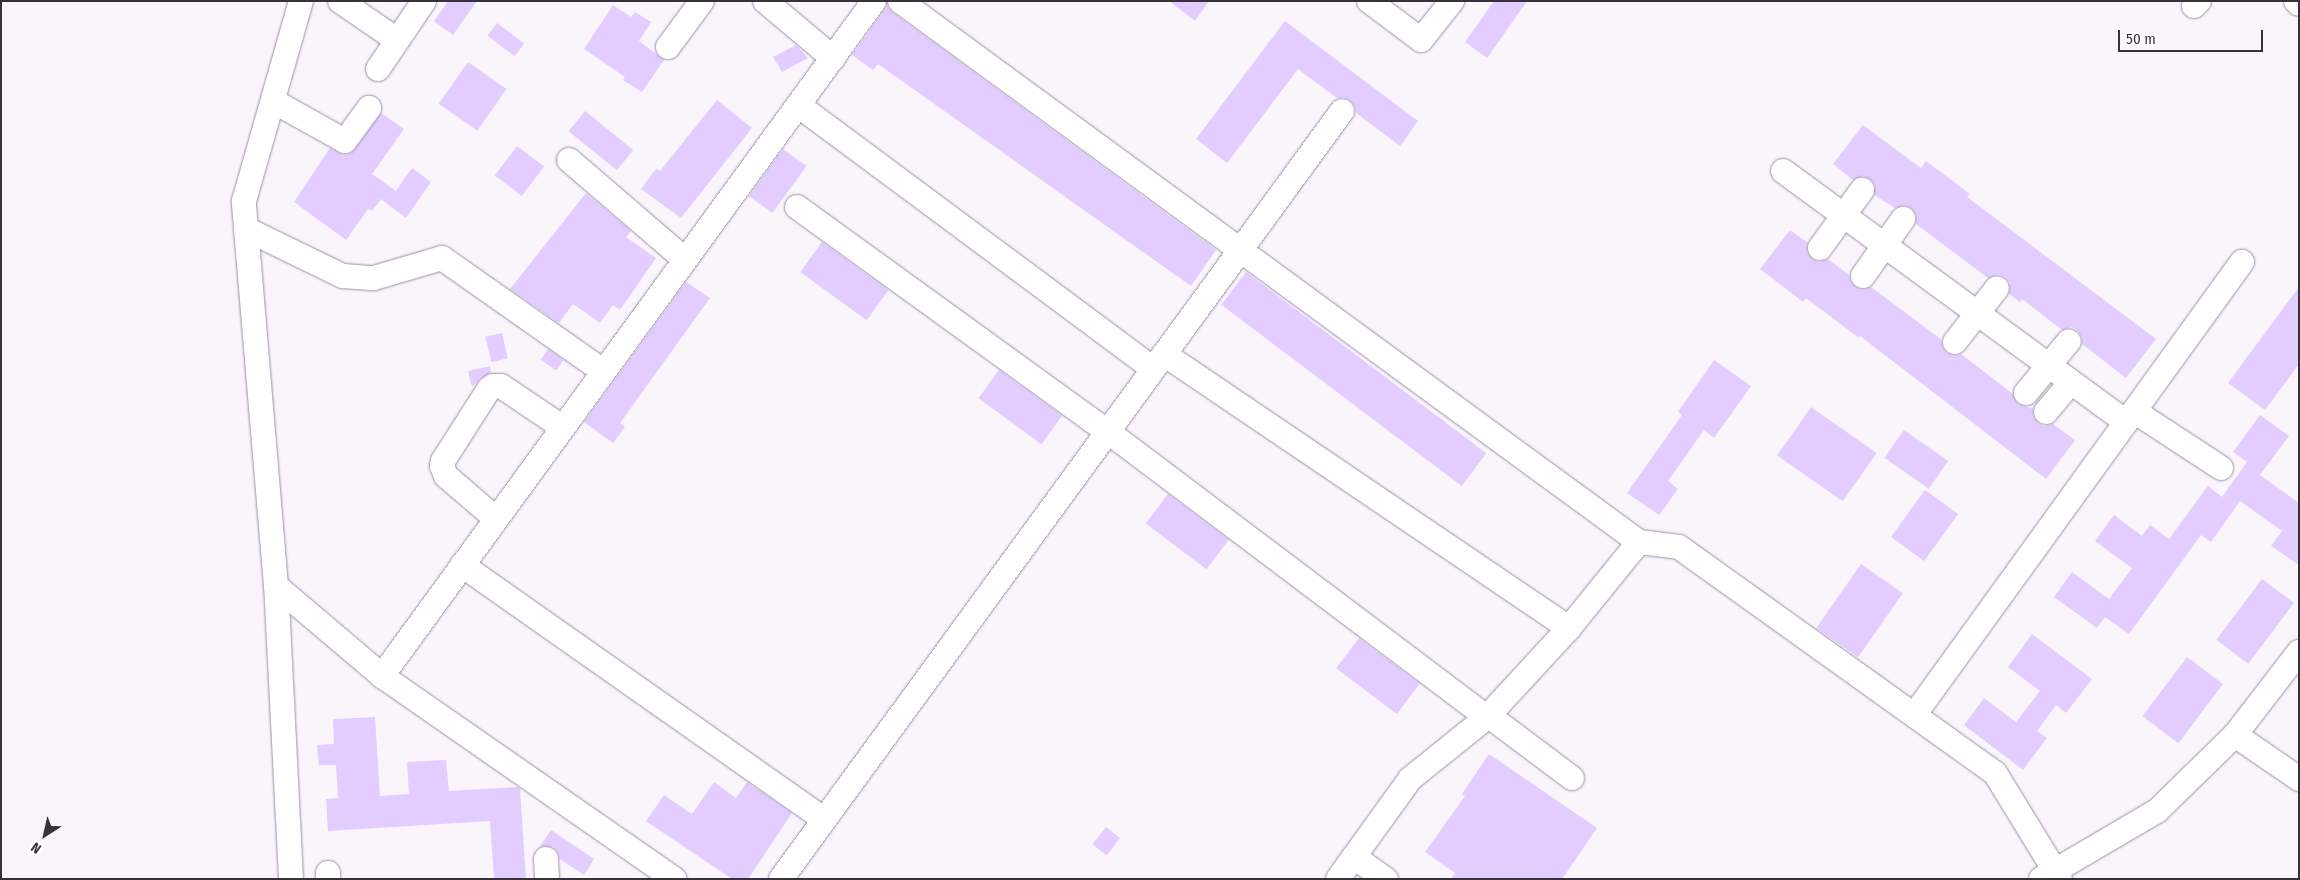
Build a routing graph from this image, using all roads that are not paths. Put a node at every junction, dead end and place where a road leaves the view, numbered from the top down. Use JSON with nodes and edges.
{"nodes":[{"id":1,"x":301,"y":1,"type":"edge"},
{"id":2,"x":340,"y":1,"type":"edge"},
{"id":3,"x":424,"y":1,"type":"edge"},
{"id":4,"x":702,"y":1,"type":"edge"},
{"id":5,"x":765,"y":1,"type":"edge"},
{"id":6,"x":874,"y":1,"type":"edge"},
{"id":7,"x":900,"y":1,"type":"edge"},
{"id":8,"x":1369,"y":1,"type":"edge"},
{"id":9,"x":1452,"y":1,"type":"edge"},
{"id":10,"x":2296,"y":1,"type":"edge"},
{"id":11,"x":2299,"y":4,"type":"edge"},
{"id":12,"x":397,"y":40,"type":"junction"},
{"id":13,"x":668,"y":47,"type":"dead end"},
{"id":14,"x":833,"y":58,"type":"junction"},
{"id":15,"x":378,"y":69,"type":"dead end"},
{"id":16,"x":273,"y":101,"type":"junction"},
{"id":17,"x":798,"y":105,"type":"junction"},
{"id":18,"x":369,"y":108,"type":"dead end"},
{"id":19,"x":1342,"y":111,"type":"dead end"},
{"id":20,"x":569,"y":160,"type":"dead end"},
{"id":21,"x":1783,"y":171,"type":"dead end"},
{"id":22,"x":1862,"y":190,"type":"dead end"},
{"id":23,"x":797,"y":207,"type":"dead end"},
{"id":24,"x":1843,"y":215,"type":"junction"},
{"id":25,"x":1903,"y":220,"type":"dead end"},
{"id":26,"x":246,"y":229,"type":"junction"},
{"id":27,"x":1884,"y":245,"type":"junction"},
{"id":28,"x":1820,"y":248,"type":"dead end"},
{"id":29,"x":1239,"y":250,"type":"junction"},
{"id":30,"x":684,"y":259,"type":"junction"},
{"id":31,"x":2242,"y":262,"type":"dead end"},
{"id":32,"x":1862,"y":276,"type":"dead end"},
{"id":33,"x":1997,"y":288,"type":"dead end"},
{"id":34,"x":1978,"y":314,"type":"junction"},
{"id":35,"x":2069,"y":341,"type":"dead end"},
{"id":36,"x":1955,"y":342,"type":"dead end"},
{"id":37,"x":1159,"y":361,"type":"junction"},
{"id":38,"x":2049,"y":366,"type":"junction"},
{"id":39,"x":603,"y":371,"type":"junction"},
{"id":40,"x":2071,"y":382,"type":"junction"},
{"id":41,"x":2026,"y":393,"type":"dead end"},
{"id":42,"x":2046,"y":412,"type":"dead end"},
{"id":43,"x":2130,"y":417,"type":"junction"},
{"id":44,"x":562,"y":427,"type":"junction"},
{"id":45,"x":1108,"y":431,"type":"junction"},
{"id":46,"x":2221,"y":468,"type":"dead end"},
{"id":47,"x":496,"y":518,"type":"junction"},
{"id":48,"x":1638,"y":542,"type":"junction"},
{"id":49,"x":462,"y":565,"type":"junction"},
{"id":50,"x":276,"y":586,"type":"junction"},
{"id":51,"x":1569,"y":628,"type":"junction"},
{"id":52,"x":2299,"y":652,"type":"edge"},
{"id":53,"x":382,"y":676,"type":"junction"},
{"id":54,"x":1915,"y":714,"type":"junction"},
{"id":55,"x":1487,"y":716,"type":"junction"},
{"id":56,"x":2235,"y":735,"type":"junction"},
{"id":57,"x":1572,"y":778,"type":"dead end"},
{"id":58,"x":2299,"y":780,"type":"edge"},
{"id":59,"x":824,"y":819,"type":"junction"},
{"id":60,"x":1354,"y":857,"type":"junction"},
{"id":61,"x":2052,"y":876,"type":"edge"},
{"id":62,"x":291,"y":879,"type":"edge"},
{"id":63,"x":674,"y":879,"type":"edge"},
{"id":64,"x":781,"y":879,"type":"edge"},
{"id":65,"x":1338,"y":879,"type":"edge"},
{"id":66,"x":1386,"y":879,"type":"edge"}],
"edges":[{"from":1,"to":16,"type":"street"},
{"from":2,"to":12,"type":"street"},
{"from":3,"to":12,"type":"street"},
{"from":4,"to":13,"type":"street"},
{"from":5,"to":14,"type":"street"},
{"from":6,"to":14,"type":"street"},
{"from":7,"to":29,"type":"street"},
{"from":8,"to":9,"type":"street"},
{"from":10,"to":11,"type":"street"},
{"from":12,"to":15,"type":"street"},
{"from":14,"to":17,"type":"street"},
{"from":16,"to":18,"type":"street"},
{"from":16,"to":26,"type":"street"},
{"from":17,"to":30,"type":"street"},
{"from":17,"to":37,"type":"street"},
{"from":19,"to":29,"type":"street"},
{"from":20,"to":30,"type":"street"},
{"from":21,"to":24,"type":"street"},
{"from":22,"to":24,"type":"street"},
{"from":23,"to":45,"type":"street"},
{"from":24,"to":27,"type":"street"},
{"from":24,"to":28,"type":"street"},
{"from":25,"to":27,"type":"street"},
{"from":26,"to":39,"type":"street"},
{"from":26,"to":50,"type":"street"},
{"from":27,"to":32,"type":"street"},
{"from":27,"to":34,"type":"street"},
{"from":29,"to":37,"type":"street"},
{"from":29,"to":48,"type":"street"},
{"from":30,"to":39,"type":"street"},
{"from":31,"to":43,"type":"street"},
{"from":33,"to":34,"type":"street"},
{"from":34,"to":36,"type":"street"},
{"from":34,"to":38,"type":"street"},
{"from":35,"to":38,"type":"street"},
{"from":37,"to":45,"type":"street"},
{"from":37,"to":51,"type":"street"},
{"from":38,"to":40,"type":"street"},
{"from":38,"to":41,"type":"street"},
{"from":39,"to":44,"type":"street"},
{"from":40,"to":42,"type":"street"},
{"from":40,"to":43,"type":"street"},
{"from":43,"to":46,"type":"street"},
{"from":43,"to":54,"type":"street"},
{"from":44,"to":47,"type":"street"},
{"from":44,"to":47,"type":"street"},
{"from":45,"to":55,"type":"street"},
{"from":45,"to":59,"type":"street"},
{"from":47,"to":49,"type":"street"},
{"from":48,"to":51,"type":"street"},
{"from":48,"to":54,"type":"street"},
{"from":49,"to":53,"type":"street"},
{"from":49,"to":59,"type":"street"},
{"from":50,"to":53,"type":"street"},
{"from":50,"to":62,"type":"street"},
{"from":51,"to":55,"type":"street"},
{"from":52,"to":56,"type":"street"},
{"from":53,"to":63,"type":"street"},
{"from":54,"to":61,"type":"street"},
{"from":55,"to":57,"type":"street"},
{"from":55,"to":60,"type":"street"},
{"from":56,"to":58,"type":"street"},
{"from":56,"to":61,"type":"street"},
{"from":59,"to":64,"type":"street"},
{"from":60,"to":65,"type":"street"},
{"from":60,"to":66,"type":"street"}]}
